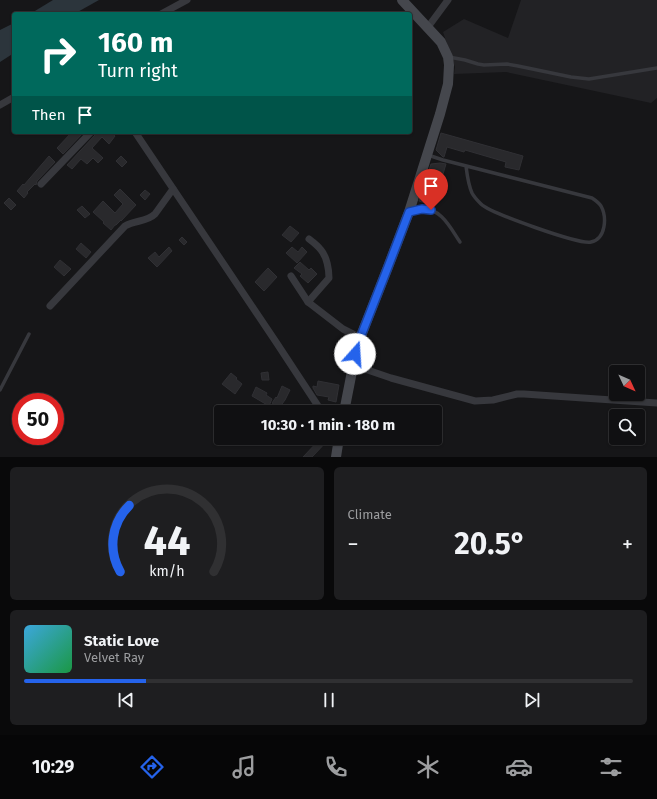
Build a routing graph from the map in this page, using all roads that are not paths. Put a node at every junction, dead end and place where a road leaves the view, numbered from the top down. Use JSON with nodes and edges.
{"nodes":[{"id":1,"x":187,"y":0,"type":"edge"},
{"id":2,"x":402,"y":0,"type":"edge"},
{"id":3,"x":448,"y":0,"type":"edge"},
{"id":4,"x":164,"y":12,"type":"edge"},
{"id":5,"x":428,"y":27,"type":"junction"},
{"id":6,"x":448,"y":57,"type":"junction"},
{"id":7,"x":657,"y":68,"type":"edge"},
{"id":8,"x":12,"y":98,"type":"edge"},
{"id":9,"x":0,"y":105,"type":"edge"},
{"id":10,"x":89,"y":134,"type":"edge"},
{"id":11,"x":136,"y":134,"type":"edge"},
{"id":12,"x":427,"y":155,"type":"junction"},
{"id":13,"x":466,"y":166,"type":"junction"},
{"id":14,"x":41,"y":184,"type":"dead end"},
{"id":15,"x":173,"y":189,"type":"junction"},
{"id":16,"x":409,"y":212,"type":"junction"},
{"id":17,"x":309,"y":239,"type":"dead end"},
{"id":18,"x":460,"y":242,"type":"dead end"},
{"id":19,"x":291,"y":276,"type":"dead end"},
{"id":20,"x":308,"y":302,"type":"junction"},
{"id":21,"x":50,"y":306,"type":"dead end"},
{"id":22,"x":29,"y":334,"type":"dead end"},
{"id":23,"x":359,"y":342,"type":"junction"},
{"id":24,"x":353,"y":365,"type":"junction"},
{"id":25,"x":0,"y":390,"type":"edge"},
{"id":26,"x":657,"y":403,"type":"edge"},
{"id":27,"x":317,"y":405,"type":"edge"},
{"id":28,"x":345,"y":405,"type":"edge"},
{"id":29,"x":338,"y":445,"type":"edge"},
{"id":30,"x":336,"y":457,"type":"edge"}],
"edges":[{"from":1,"to":4,"type":"street"},
{"from":2,"to":5,"type":"main road"},
{"from":3,"to":5,"type":"street"},
{"from":5,"to":6,"type":"main road"},
{"from":6,"to":7,"type":"lane"},
{"from":6,"to":12,"type":"main road"},
{"from":8,"to":9,"type":"street"},
{"from":10,"to":14,"type":"street"},
{"from":11,"to":15,"type":"street"},
{"from":12,"to":13,"type":"lane"},
{"from":12,"to":16,"type":"main road"},
{"from":13,"to":13,"type":"lane"},
{"from":15,"to":21,"type":"street"},
{"from":15,"to":27,"type":"street"},
{"from":16,"to":18,"type":"lane"},
{"from":16,"to":23,"type":"main road"},
{"from":17,"to":20,"type":"street"},
{"from":19,"to":20,"type":"street"},
{"from":20,"to":23,"type":"street"},
{"from":22,"to":25,"type":"lane"},
{"from":23,"to":24,"type":"main road"},
{"from":24,"to":26,"type":"street"},
{"from":24,"to":28,"type":"main road"},
{"from":29,"to":30,"type":"main road"}]}
